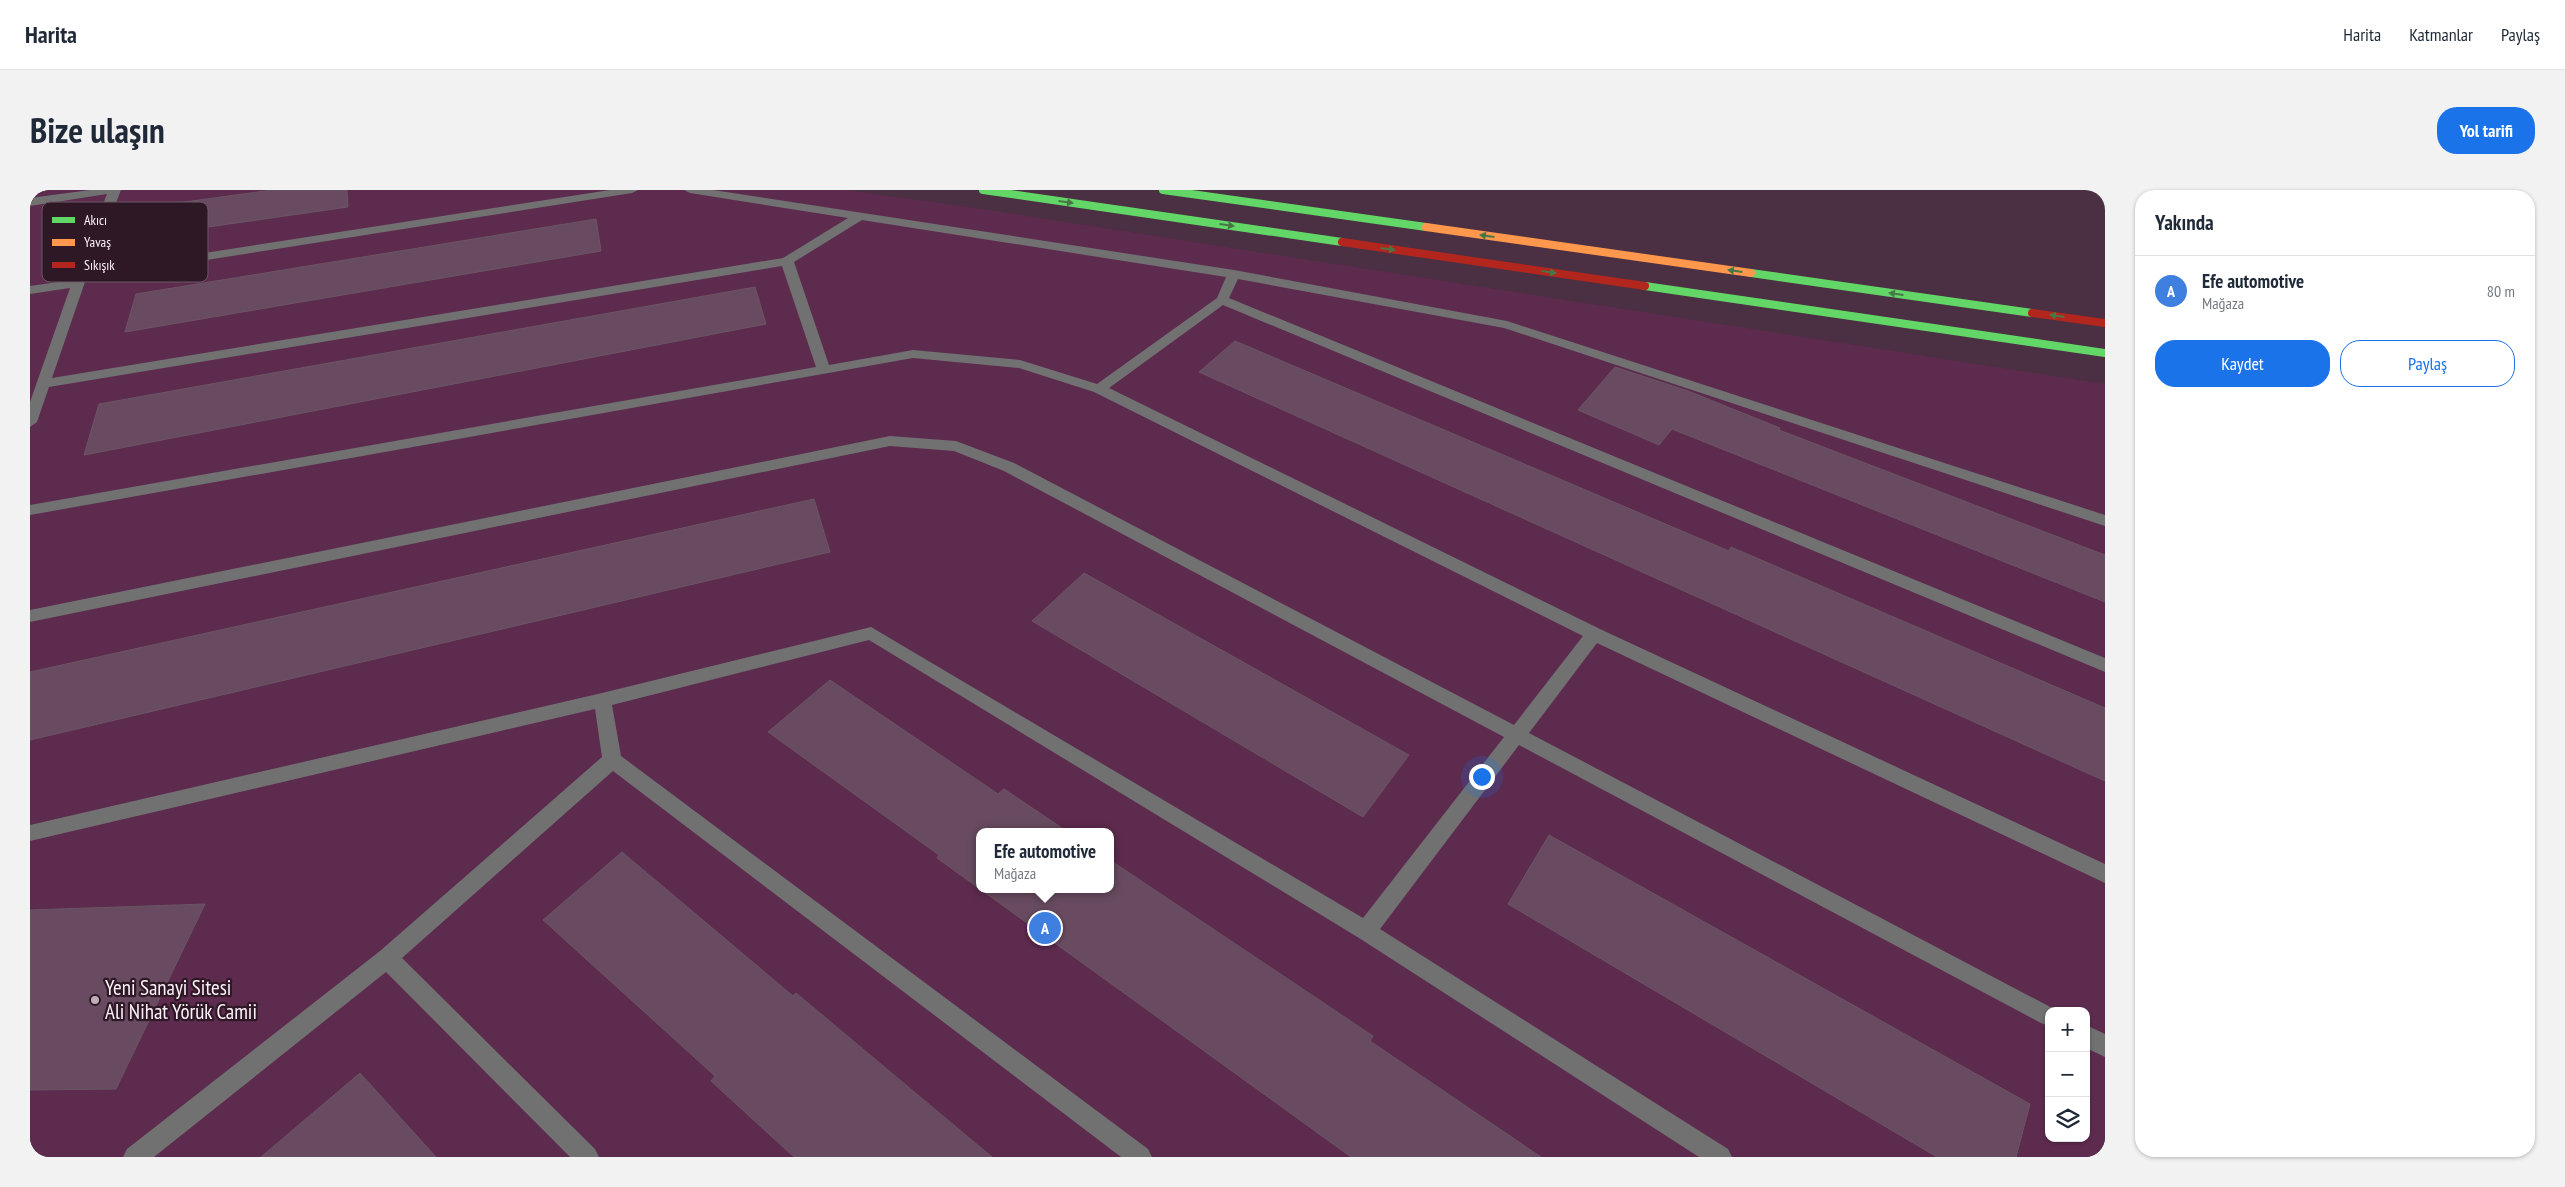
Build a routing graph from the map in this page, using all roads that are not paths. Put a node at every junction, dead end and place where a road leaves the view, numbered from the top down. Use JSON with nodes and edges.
{"nodes":[{"id":1,"x":115,"y":190,"type":"edge"},
{"id":2,"x":632,"y":190,"type":"edge"},
{"id":3,"x":690,"y":190,"type":"edge"},
{"id":4,"x":983,"y":190,"type":"edge"},
{"id":5,"x":1163,"y":190,"type":"edge"},
{"id":6,"x":30,"y":202,"type":"edge"},
{"id":7,"x":110,"y":202,"type":"edge"},
{"id":8,"x":860,"y":216,"type":"junction"},
{"id":9,"x":208,"y":258,"type":"edge"},
{"id":10,"x":788,"y":262,"type":"junction"},
{"id":11,"x":1234,"y":274,"type":"junction"},
{"id":12,"x":66,"y":282,"type":"edge"},
{"id":13,"x":78,"y":282,"type":"edge"},
{"id":14,"x":30,"y":290,"type":"edge"},
{"id":15,"x":1222,"y":300,"type":"junction"},
{"id":16,"x":2105,"y":323,"type":"edge"},
{"id":17,"x":2105,"y":353,"type":"edge"},
{"id":18,"x":824,"y":369,"type":"junction"},
{"id":19,"x":44,"y":384,"type":"junction"},
{"id":20,"x":1099,"y":389,"type":"junction"},
{"id":21,"x":35,"y":398,"type":"edge"},
{"id":22,"x":30,"y":422,"type":"edge"},
{"id":23,"x":30,"y":510,"type":"edge"},
{"id":24,"x":2105,"y":521,"type":"edge"},
{"id":25,"x":30,"y":616,"type":"edge"},
{"id":26,"x":1594,"y":634,"type":"junction"},
{"id":27,"x":2105,"y":665,"type":"edge"},
{"id":28,"x":602,"y":700,"type":"junction"},
{"id":29,"x":1518,"y":735,"type":"junction"},
{"id":30,"x":612,"y":760,"type":"junction"},
{"id":31,"x":30,"y":833,"type":"edge"},
{"id":32,"x":2105,"y":874,"type":"edge"},
{"id":33,"x":1366,"y":931,"type":"junction"},
{"id":34,"x":388,"y":958,"type":"junction"},
{"id":35,"x":2045,"y":1014,"type":"edge"},
{"id":36,"x":2090,"y":1038,"type":"edge"},
{"id":37,"x":2105,"y":1046,"type":"edge"},
{"id":38,"x":135,"y":1157,"type":"edge"},
{"id":39,"x":587,"y":1157,"type":"edge"},
{"id":40,"x":1140,"y":1157,"type":"edge"},
{"id":41,"x":1720,"y":1157,"type":"edge"}],
"edges":[{"from":1,"to":6,"type":"lane"},
{"from":1,"to":7,"type":"lane"},
{"from":2,"to":9,"type":"lane"},
{"from":3,"to":8,"type":"lane"},
{"from":4,"to":17,"type":"street","one_way":true},
{"from":16,"to":5,"type":"street","one_way":true},
{"from":8,"to":10,"type":"lane"},
{"from":8,"to":11,"type":"lane"},
{"from":10,"to":18,"type":"lane"},
{"from":10,"to":19,"type":"lane"},
{"from":11,"to":15,"type":"lane"},
{"from":11,"to":24,"type":"lane"},
{"from":12,"to":14,"type":"lane"},
{"from":13,"to":19,"type":"lane"},
{"from":15,"to":20,"type":"lane"},
{"from":15,"to":27,"type":"lane"},
{"from":18,"to":20,"type":"lane"},
{"from":18,"to":23,"type":"lane"},
{"from":19,"to":21,"type":"lane"},
{"from":20,"to":26,"type":"lane"},
{"from":21,"to":22,"type":"lane"},
{"from":25,"to":29,"type":"lane"},
{"from":26,"to":29,"type":"lane"},
{"from":26,"to":32,"type":"lane"},
{"from":28,"to":30,"type":"lane"},
{"from":28,"to":31,"type":"lane"},
{"from":28,"to":33,"type":"lane"},
{"from":29,"to":33,"type":"lane"},
{"from":29,"to":35,"type":"lane"},
{"from":30,"to":34,"type":"lane"},
{"from":30,"to":40,"type":"lane"},
{"from":33,"to":41,"type":"lane"},
{"from":34,"to":38,"type":"lane"},
{"from":34,"to":39,"type":"lane"},
{"from":36,"to":37,"type":"lane"}]}
